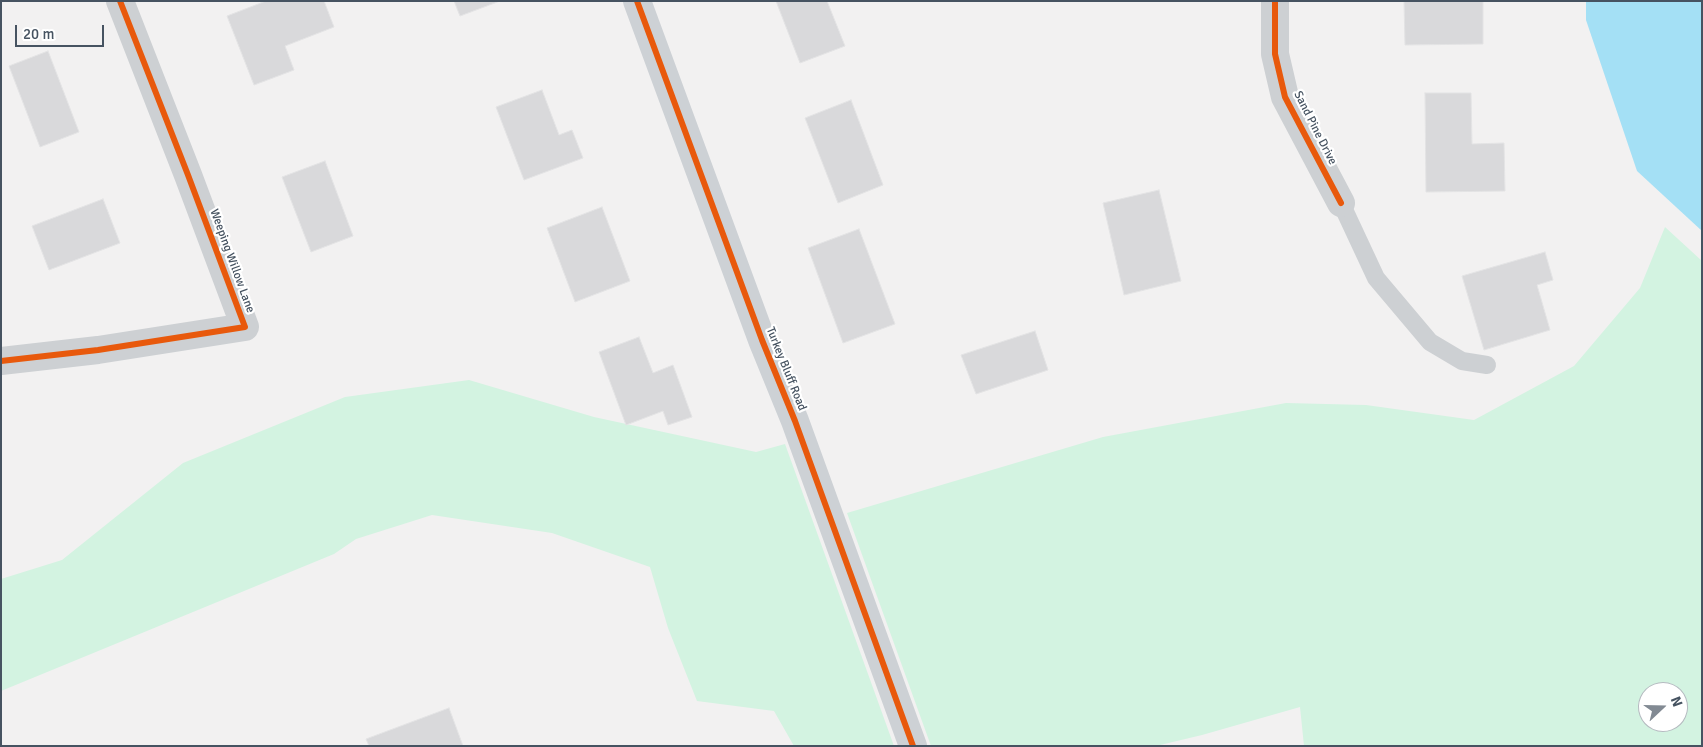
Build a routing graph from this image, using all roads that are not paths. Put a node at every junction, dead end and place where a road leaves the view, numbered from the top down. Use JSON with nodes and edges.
{"nodes":[{"id":1,"x":120,"y":1,"type":"edge"},
{"id":2,"x":638,"y":1,"type":"edge"},
{"id":3,"x":1275,"y":1,"type":"edge"},
{"id":4,"x":1341,"y":203,"type":"joint"},
{"id":5,"x":1,"y":361,"type":"edge"},
{"id":6,"x":1487,"y":365,"type":"dead end"},
{"id":7,"x":913,"y":746,"type":"edge"}],
"edges":[{"from":1,"to":5,"type":"street","name":"Weeping Willow Lane"},
{"from":2,"to":7,"type":"street","name":"Turkey Bluff Road"},
{"from":3,"to":4,"type":"street","name":"Sand Pine Drive"},
{"from":4,"to":6,"type":"lane"}]}
